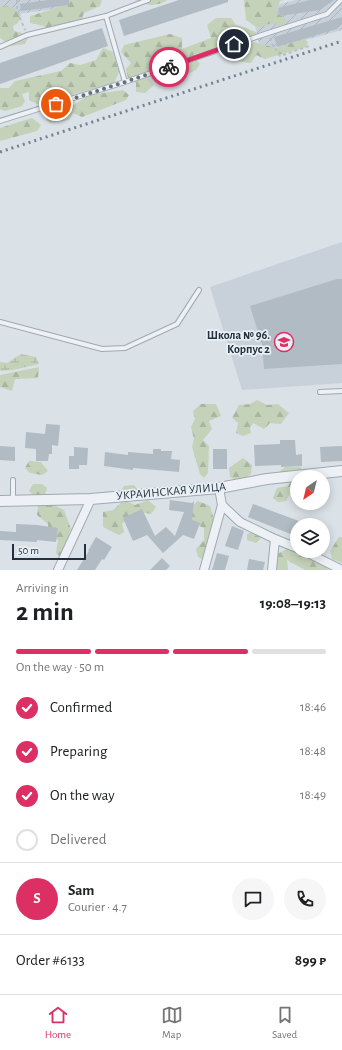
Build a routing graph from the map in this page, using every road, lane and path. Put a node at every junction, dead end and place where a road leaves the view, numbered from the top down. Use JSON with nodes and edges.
{"nodes":[{"id":1,"x":17,"y":0,"type":"edge"},
{"id":2,"x":148,"y":0,"type":"edge"},
{"id":3,"x":341,"y":0,"type":"edge"},
{"id":4,"x":106,"y":16,"type":"junction"},
{"id":5,"x":268,"y":33,"type":"junction"},
{"id":6,"x":27,"y":34,"type":"junction"},
{"id":7,"x":309,"y":46,"type":"dead end"},
{"id":8,"x":0,"y":47,"type":"edge"},
{"id":9,"x":125,"y":82,"type":"junction"},
{"id":10,"x":0,"y":121,"type":"edge"},
{"id":11,"x":199,"y":290,"type":"dead end"},
{"id":12,"x":0,"y":322,"type":"edge"},
{"id":13,"x":342,"y":391,"type":"edge"},
{"id":14,"x":320,"y":392,"type":"dead end"},
{"id":15,"x":342,"y":471,"type":"edge"},
{"id":16,"x":13,"y":480,"type":"dead end"},
{"id":17,"x":219,"y":488,"type":"junction"},
{"id":18,"x":91,"y":499,"type":"junction"},
{"id":19,"x":13,"y":500,"type":"junction"},
{"id":20,"x":0,"y":501,"type":"edge"},
{"id":21,"x":222,"y":505,"type":"junction"},
{"id":22,"x":274,"y":539,"type":"junction"},
{"id":23,"x":290,"y":545,"type":"edge"},
{"id":24,"x":318,"y":558,"type":"edge"},
{"id":25,"x":58,"y":570,"type":"edge"},
{"id":26,"x":204,"y":570,"type":"edge"},
{"id":27,"x":272,"y":570,"type":"edge"},
{"id":28,"x":342,"y":570,"type":"edge"}],
"edges":[{"from":1,"to":6,"type":"path"},
{"from":2,"to":4,"type":"lane"},
{"from":3,"to":5,"type":"lane"},
{"from":4,"to":6,"type":"lane"},
{"from":4,"to":9,"type":"lane"},
{"from":5,"to":7,"type":"path"},
{"from":5,"to":9,"type":"lane"},
{"from":6,"to":8,"type":"lane"},
{"from":9,"to":10,"type":"lane"},
{"from":11,"to":12,"type":"lane"},
{"from":13,"to":14,"type":"lane"},
{"from":15,"to":17,"type":"street","name":"УКРАИНСКАЯ УЛИЦА"},
{"from":16,"to":19,"type":"lane"},
{"from":17,"to":18,"type":"street","name":"УКРАИНСКАЯ УЛИЦА"},
{"from":17,"to":21,"type":"street"},
{"from":18,"to":19,"type":"street","name":"УКРАИНСКАЯ УЛИЦА"},
{"from":18,"to":25,"type":"street"},
{"from":19,"to":20,"type":"street","name":"УКРАИНСКАЯ УЛИЦА"},
{"from":21,"to":22,"type":"street"},
{"from":21,"to":26,"type":"street"},
{"from":22,"to":23,"type":"street"},
{"from":22,"to":27,"type":"street"},
{"from":24,"to":28,"type":"street"}]}
